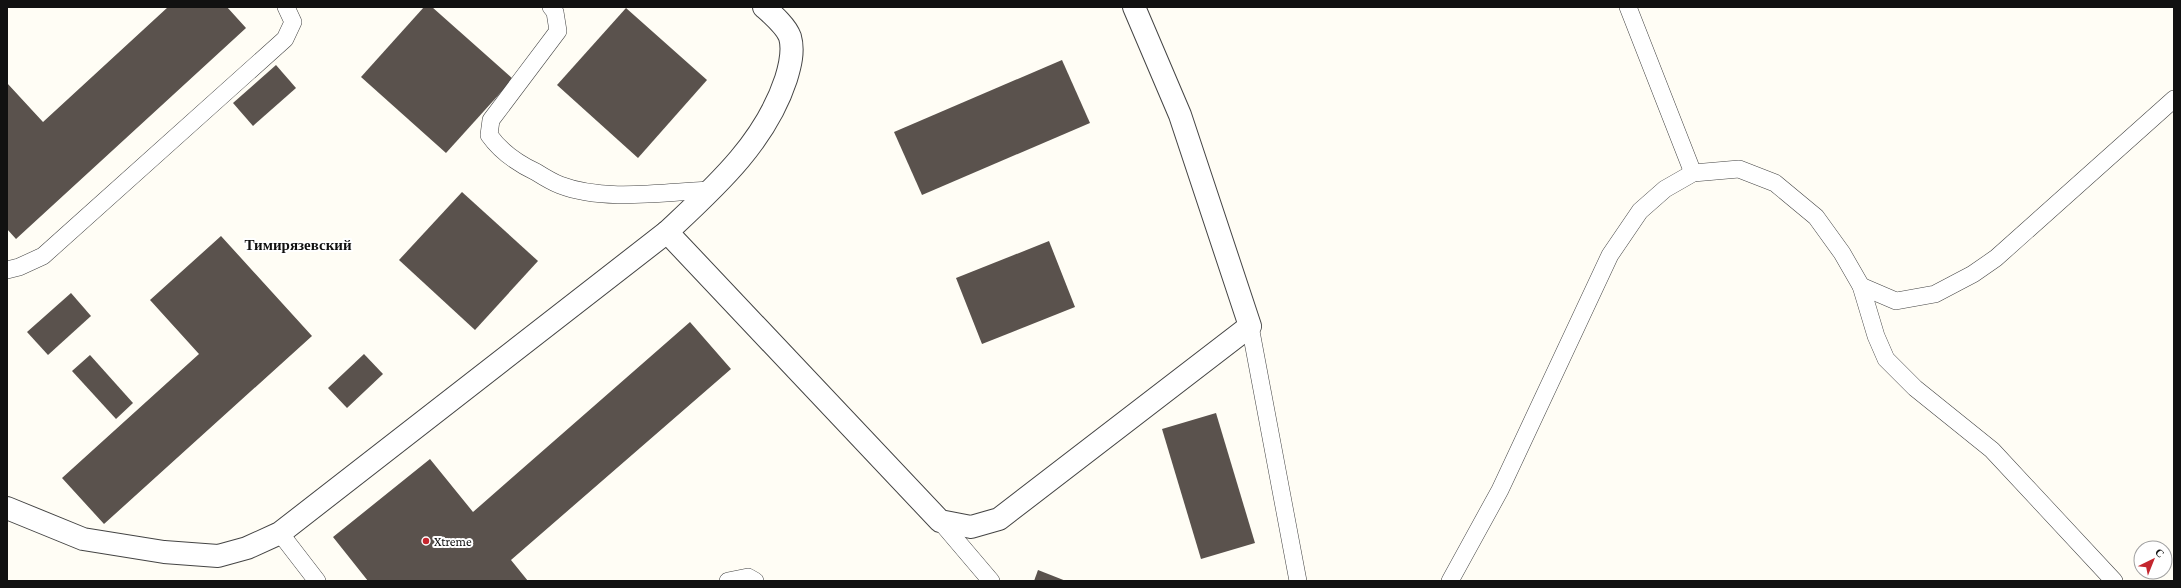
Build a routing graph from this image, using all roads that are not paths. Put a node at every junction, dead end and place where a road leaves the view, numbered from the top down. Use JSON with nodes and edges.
{"nodes":[{"id":1,"x":286,"y":7,"type":"edge"},
{"id":2,"x":551,"y":7,"type":"edge"},
{"id":3,"x":764,"y":7,"type":"edge"},
{"id":4,"x":1134,"y":7,"type":"edge"},
{"id":5,"x":1628,"y":7,"type":"edge"},
{"id":6,"x":2174,"y":99,"type":"edge"},
{"id":7,"x":1693,"y":173,"type":"junction"},
{"id":8,"x":711,"y":190,"type":"junction"},
{"id":9,"x":667,"y":232,"type":"junction"},
{"id":10,"x":7,"y":270,"type":"edge"},
{"id":11,"x":1861,"y":286,"type":"junction"},
{"id":12,"x":1250,"y":326,"type":"junction"},
{"id":13,"x":7,"y":508,"type":"edge"},
{"id":14,"x":940,"y":521,"type":"junction"},
{"id":15,"x":280,"y":533,"type":"junction"},
{"id":16,"x":317,"y":581,"type":"edge"},
{"id":17,"x":728,"y":581,"type":"edge"},
{"id":18,"x":755,"y":581,"type":"edge"},
{"id":19,"x":991,"y":581,"type":"edge"},
{"id":20,"x":1298,"y":581,"type":"edge"},
{"id":21,"x":1450,"y":581,"type":"edge"},
{"id":22,"x":2114,"y":581,"type":"edge"}],
"edges":[{"from":1,"to":10,"type":"lane"},
{"from":2,"to":8,"type":"lane"},
{"from":3,"to":8,"type":"street"},
{"from":4,"to":12,"type":"street"},
{"from":5,"to":7,"type":"lane"},
{"from":6,"to":11,"type":"lane"},
{"from":7,"to":11,"type":"lane"},
{"from":7,"to":21,"type":"lane"},
{"from":8,"to":9,"type":"street"},
{"from":9,"to":14,"type":"street"},
{"from":9,"to":15,"type":"street"},
{"from":11,"to":22,"type":"lane"},
{"from":12,"to":14,"type":"street"},
{"from":12,"to":20,"type":"lane"},
{"from":13,"to":15,"type":"street"},
{"from":14,"to":19,"type":"lane"},
{"from":15,"to":16,"type":"lane"},
{"from":17,"to":18,"type":"lane"}]}
